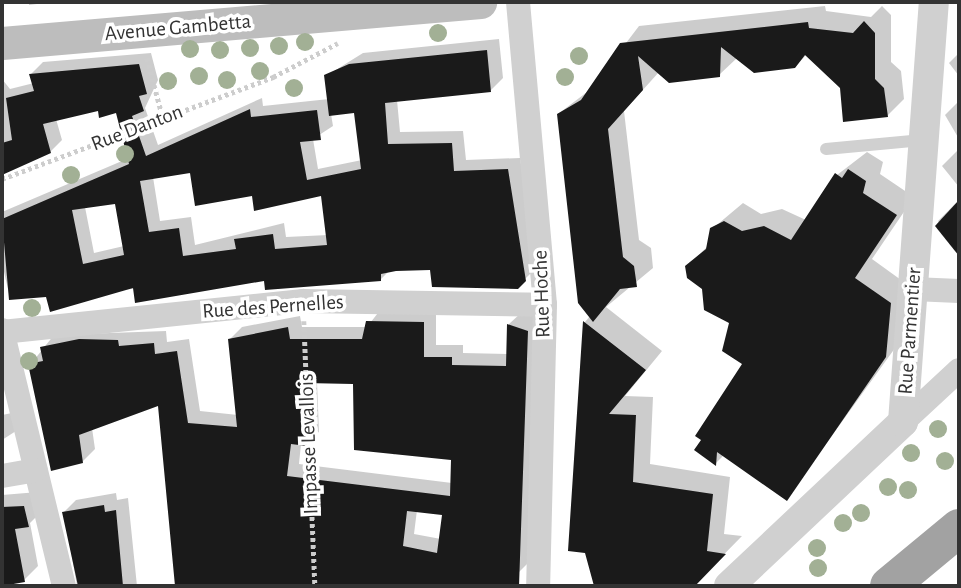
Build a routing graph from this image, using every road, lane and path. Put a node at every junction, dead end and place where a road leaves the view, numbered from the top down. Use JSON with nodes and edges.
{"nodes":[{"id":1,"x":480,"y":2,"type":"edge"},
{"id":2,"x":518,"y":2,"type":"edge"},
{"id":3,"x":934,"y":2,"type":"edge"},
{"id":4,"x":2,"y":43,"type":"edge"},
{"id":5,"x":147,"y":60,"type":"dead end"},
{"id":6,"x":273,"y":77,"type":"dead end"},
{"id":7,"x":163,"y":118,"type":"junction"},
{"id":8,"x":923,"y":140,"type":"junction"},
{"id":9,"x":826,"y":149,"type":"dead end"},
{"id":10,"x":2,"y":179,"type":"edge"},
{"id":11,"x":913,"y":289,"type":"junction"},
{"id":12,"x":959,"y":291,"type":"edge"},
{"id":13,"x":303,"y":301,"type":"junction"},
{"id":14,"x":545,"y":305,"type":"junction"},
{"id":15,"x":2,"y":331,"type":"edge"},
{"id":16,"x":959,"y":370,"type":"edge"},
{"id":17,"x":903,"y":422,"type":"junction"},
{"id":18,"x":34,"y":470,"type":"junction"},
{"id":19,"x":2,"y":476,"type":"edge"},
{"id":20,"x":959,"y":527,"type":"edge"},
{"id":21,"x":64,"y":586,"type":"edge"},
{"id":22,"x":315,"y":586,"type":"edge"},
{"id":23,"x":538,"y":586,"type":"edge"},
{"id":24,"x":729,"y":586,"type":"edge"},
{"id":25,"x":889,"y":586,"type":"edge"}],
"edges":[{"from":1,"to":4,"type":"main road","name":"Avenue Gambetta"},
{"from":2,"to":14,"type":"street","name":"Rue Hoche"},
{"from":3,"to":8,"type":"street","name":"Rue Parmentier"},
{"from":5,"to":7,"type":"path"},
{"from":6,"to":7,"type":"path","name":"Rue Danton"},
{"from":7,"to":10,"type":"path","name":"Rue Danton"},
{"from":8,"to":9,"type":"lane"},
{"from":8,"to":11,"type":"street","name":"Rue Parmentier"},
{"from":11,"to":12,"type":"street"},
{"from":11,"to":17,"type":"street","name":"Rue Parmentier"},
{"from":13,"to":14,"type":"street","name":"Rue des Pernelles"},
{"from":13,"to":15,"type":"street","name":"Rue des Pernelles"},
{"from":13,"to":22,"type":"path","name":"Impasse Levallois"},
{"from":14,"to":23,"type":"street","name":"Rue Hoche"},
{"from":15,"to":18,"type":"street"},
{"from":16,"to":17,"type":"street"},
{"from":17,"to":24,"type":"street","name":"Rue Parmentier"},
{"from":18,"to":19,"type":"street"},
{"from":18,"to":21,"type":"street"},
{"from":20,"to":25,"type":"highway"}]}
